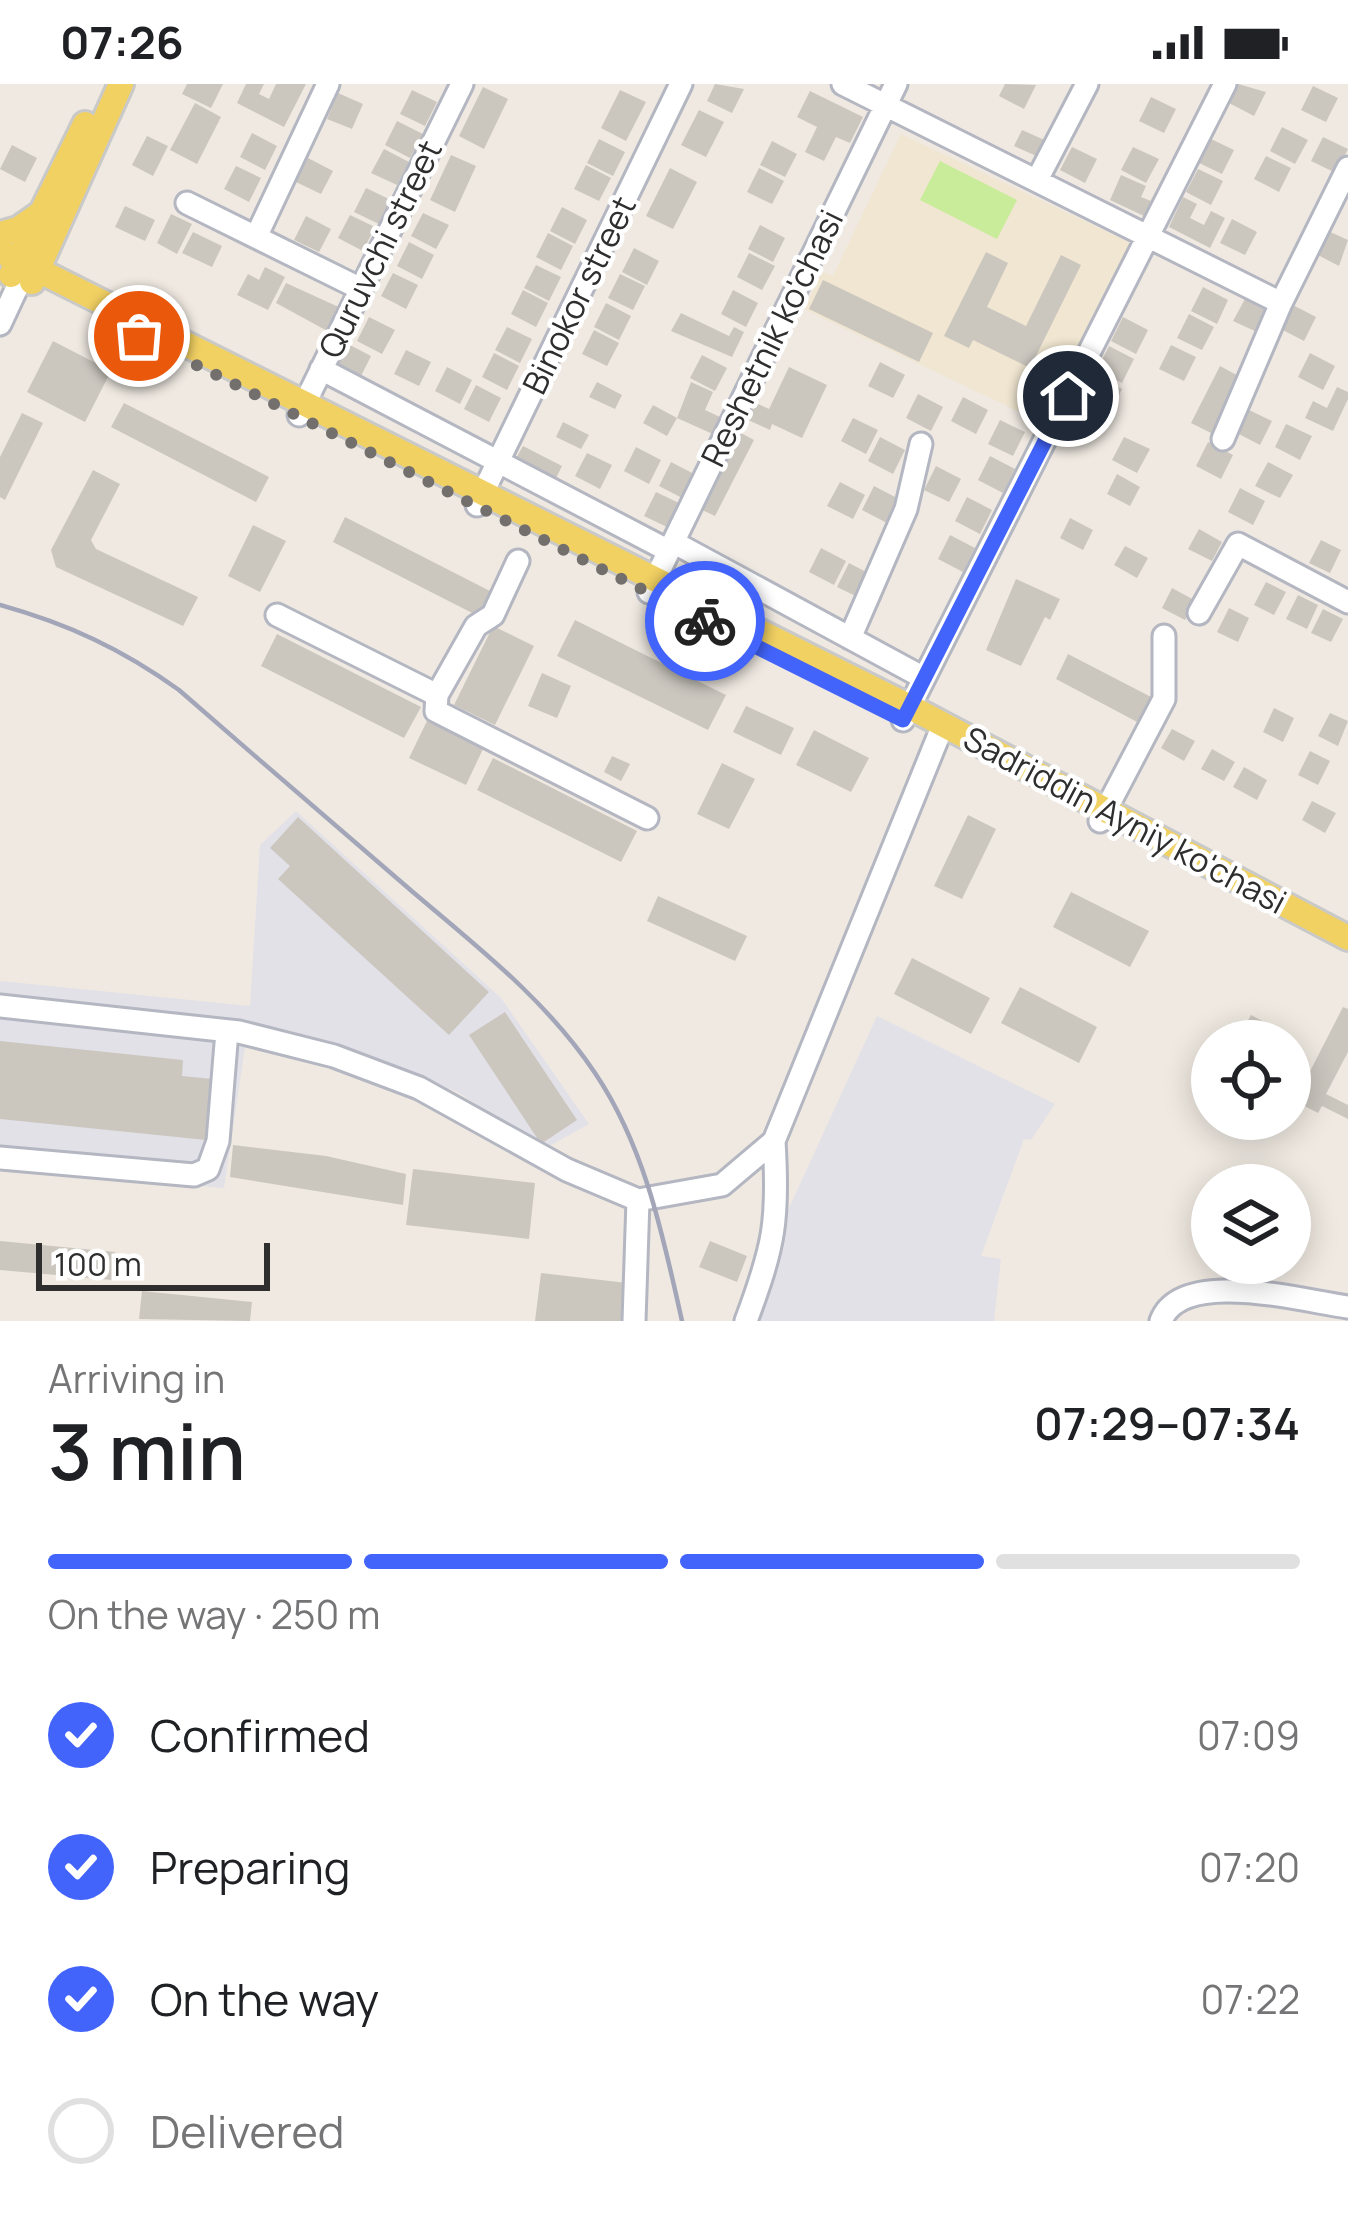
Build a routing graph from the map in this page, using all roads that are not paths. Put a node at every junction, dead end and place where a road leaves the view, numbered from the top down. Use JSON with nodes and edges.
{"nodes":[{"id":1,"x":105,"y":84,"type":"edge"},
{"id":2,"x":121,"y":84,"type":"edge"},
{"id":3,"x":328,"y":84,"type":"edge"},
{"id":4,"x":462,"y":84,"type":"edge"},
{"id":5,"x":681,"y":84,"type":"edge"},
{"id":6,"x":842,"y":84,"type":"edge"},
{"id":7,"x":896,"y":84,"type":"edge"},
{"id":8,"x":1088,"y":84,"type":"edge"},
{"id":9,"x":1225,"y":84,"type":"edge"},
{"id":10,"x":885,"y":106,"type":"junction"},
{"id":11,"x":1348,"y":168,"type":"edge"},
{"id":12,"x":1038,"y":178,"type":"junction"},
{"id":13,"x":188,"y":203,"type":"dead end"},
{"id":14,"x":51,"y":216,"type":"junction"},
{"id":15,"x":0,"y":234,"type":"edge"},
{"id":16,"x":1150,"y":236,"type":"junction"},
{"id":17,"x":256,"y":237,"type":"junction"},
{"id":18,"x":17,"y":270,"type":"edge"},
{"id":19,"x":361,"y":289,"type":"junction"},
{"id":20,"x":86,"y":294,"type":"junction"},
{"id":21,"x":1281,"y":303,"type":"junction"},
{"id":22,"x":0,"y":324,"type":"edge"},
{"id":23,"x":321,"y":369,"type":"junction"},
{"id":24,"x":302,"y":409,"type":"junction"},
{"id":25,"x":1223,"y":440,"type":"dead end"},
{"id":26,"x":921,"y":444,"type":"dead end"},
{"id":27,"x":498,"y":461,"type":"junction"},
{"id":28,"x":480,"y":499,"type":"junction"},
{"id":29,"x":671,"y":546,"type":"junction"},
{"id":30,"x":518,"y":561,"type":"dead end"},
{"id":31,"x":651,"y":587,"type":"junction"},
{"id":32,"x":1348,"y":602,"type":"edge"},
{"id":33,"x":1199,"y":613,"type":"dead end"},
{"id":34,"x":277,"y":615,"type":"dead end"},
{"id":35,"x":1164,"y":636,"type":"dead end"},
{"id":36,"x":850,"y":638,"type":"junction"},
{"id":37,"x":924,"y":678,"type":"junction"},
{"id":38,"x":437,"y":695,"type":"junction"},
{"id":39,"x":906,"y":714,"type":"junction"},
{"id":40,"x":940,"y":731,"type":"junction"},
{"id":41,"x":1103,"y":815,"type":"junction"},
{"id":42,"x":647,"y":818,"type":"dead end"},
{"id":43,"x":1347,"y":944,"type":"edge"},
{"id":44,"x":0,"y":1006,"type":"edge"},
{"id":45,"x":227,"y":1031,"type":"junction"},
{"id":46,"x":774,"y":1141,"type":"junction"},
{"id":47,"x":0,"y":1158,"type":"edge"},
{"id":48,"x":638,"y":1200,"type":"junction"},
{"id":49,"x":1348,"y":1306,"type":"edge"},
{"id":50,"x":634,"y":1321,"type":"edge"},
{"id":51,"x":746,"y":1321,"type":"edge"},
{"id":52,"x":1161,"y":1321,"type":"edge"}],
"edges":[{"from":1,"to":14,"type":"main road"},
{"from":2,"to":14,"type":"main road"},
{"from":3,"to":17,"type":"street"},
{"from":4,"to":19,"type":"street","name":"Quruvchi street"},
{"from":5,"to":27,"type":"street","name":"Binokor street"},
{"from":6,"to":10,"type":"street"},
{"from":7,"to":10,"type":"street","name":"Reshetnik ko'chasi"},
{"from":8,"to":12,"type":"street"},
{"from":9,"to":16,"type":"street"},
{"from":10,"to":12,"type":"street"},
{"from":10,"to":29,"type":"street","name":"Reshetnik ko'chasi"},
{"from":11,"to":21,"type":"street"},
{"from":12,"to":16,"type":"street"},
{"from":13,"to":17,"type":"street"},
{"from":14,"to":15,"type":"main road"},
{"from":14,"to":18,"type":"main road"},
{"from":14,"to":20,"type":"main road"},
{"from":16,"to":21,"type":"street"},
{"from":16,"to":37,"type":"street"},
{"from":17,"to":19,"type":"street"},
{"from":18,"to":20,"type":"main road","name":"Sadriddin Ayniy ko'chasi"},
{"from":18,"to":22,"type":"street"},
{"from":18,"to":24,"type":"main road","name":"Sadriddin Ayniy ko'chasi"},
{"from":19,"to":23,"type":"street","name":"Quruvchi street"},
{"from":20,"to":24,"type":"main road","name":"Sadriddin Ayniy ko'chasi"},
{"from":21,"to":25,"type":"street"},
{"from":23,"to":24,"type":"street","name":"Quruvchi street"},
{"from":23,"to":27,"type":"street"},
{"from":24,"to":28,"type":"main road","name":"Sadriddin Ayniy ko'chasi"},
{"from":26,"to":36,"type":"street"},
{"from":27,"to":28,"type":"street","name":"Binokor street"},
{"from":27,"to":29,"type":"street"},
{"from":28,"to":31,"type":"main road","name":"Sadriddin Ayniy ko'chasi"},
{"from":29,"to":31,"type":"street","name":"Reshetnik ko'chasi"},
{"from":29,"to":36,"type":"street"},
{"from":30,"to":38,"type":"street"},
{"from":31,"to":39,"type":"main road","name":"Sadriddin Ayniy ko'chasi"},
{"from":32,"to":33,"type":"street"},
{"from":34,"to":38,"type":"street"},
{"from":35,"to":41,"type":"street"},
{"from":36,"to":37,"type":"street"},
{"from":37,"to":39,"type":"street"},
{"from":38,"to":42,"type":"street"},
{"from":39,"to":40,"type":"main road","name":"Sadriddin Ayniy ko'chasi"},
{"from":40,"to":41,"type":"main road","name":"Sadriddin Ayniy ko'chasi"},
{"from":40,"to":46,"type":"street"},
{"from":41,"to":43,"type":"main road","name":"Sadriddin Ayniy ko'chasi"},
{"from":44,"to":45,"type":"street"},
{"from":45,"to":47,"type":"street"},
{"from":45,"to":48,"type":"street"},
{"from":46,"to":48,"type":"street"},
{"from":46,"to":51,"type":"street"},
{"from":48,"to":50,"type":"street"},
{"from":49,"to":52,"type":"street"}]}
